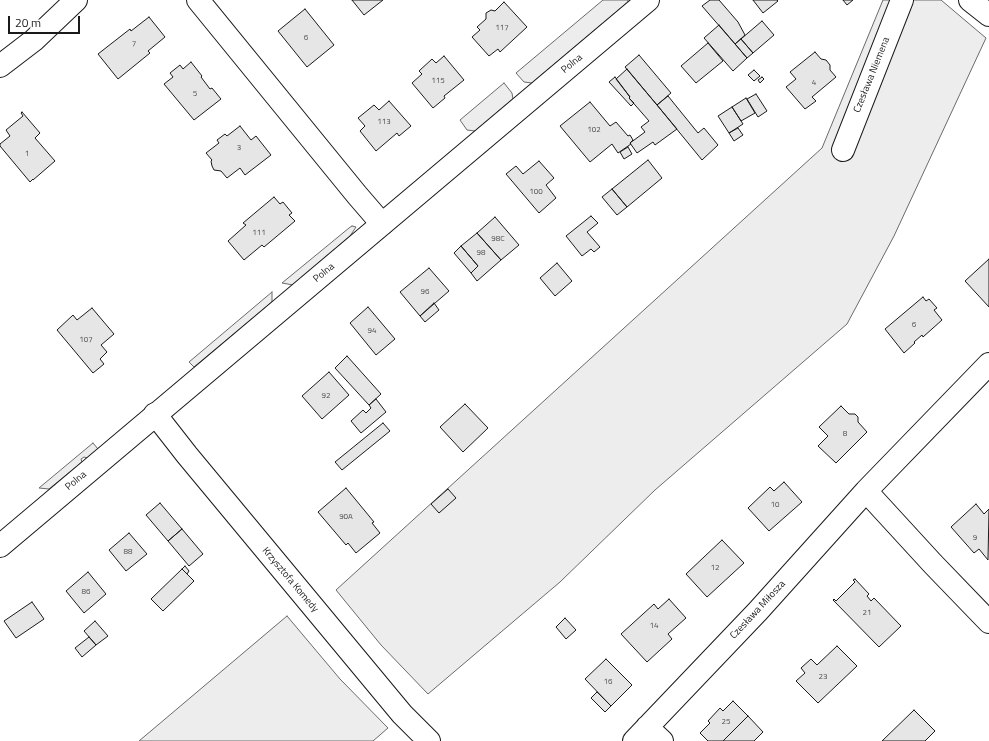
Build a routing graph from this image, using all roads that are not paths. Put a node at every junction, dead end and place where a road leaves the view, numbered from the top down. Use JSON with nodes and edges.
{"nodes":[{"id":1,"x":76,"y":0,"type":"edge"},
{"id":2,"x":198,"y":0,"type":"edge"},
{"id":3,"x":648,"y":0,"type":"edge"},
{"id":4,"x":902,"y":0,"type":"edge"},
{"id":5,"x":970,"y":0,"type":"edge"},
{"id":6,"x":989,"y":16,"type":"edge"},
{"id":7,"x":4,"y":57,"type":"edge"},
{"id":8,"x":843,"y":150,"type":"dead end"},
{"id":9,"x":382,"y":224,"type":"junction"},
{"id":10,"x":989,"y":364,"type":"edge"},
{"id":11,"x":155,"y":414,"type":"junction"},
{"id":12,"x":866,"y":491,"type":"junction"},
{"id":13,"x":0,"y":546,"type":"edge"},
{"id":14,"x":989,"y":622,"type":"edge"},
{"id":15,"x":648,"y":736,"type":"edge"},
{"id":16,"x":429,"y":741,"type":"edge"}],
"edges":[{"from":1,"to":7,"type":"street"},
{"from":2,"to":9,"type":"street"},
{"from":3,"to":9,"type":"street","name":"Polna"},
{"from":4,"to":8,"type":"street","name":"Czesława Niemena"},
{"from":5,"to":6,"type":"street"},
{"from":9,"to":11,"type":"street","name":"Polna"},
{"from":10,"to":12,"type":"street","name":"Czesława Miłosza"},
{"from":11,"to":13,"type":"street","name":"Polna"},
{"from":11,"to":16,"type":"street","name":"Krzysztofa Komedy"},
{"from":12,"to":14,"type":"street"},
{"from":12,"to":15,"type":"street","name":"Czesława Miłosza"}]}
